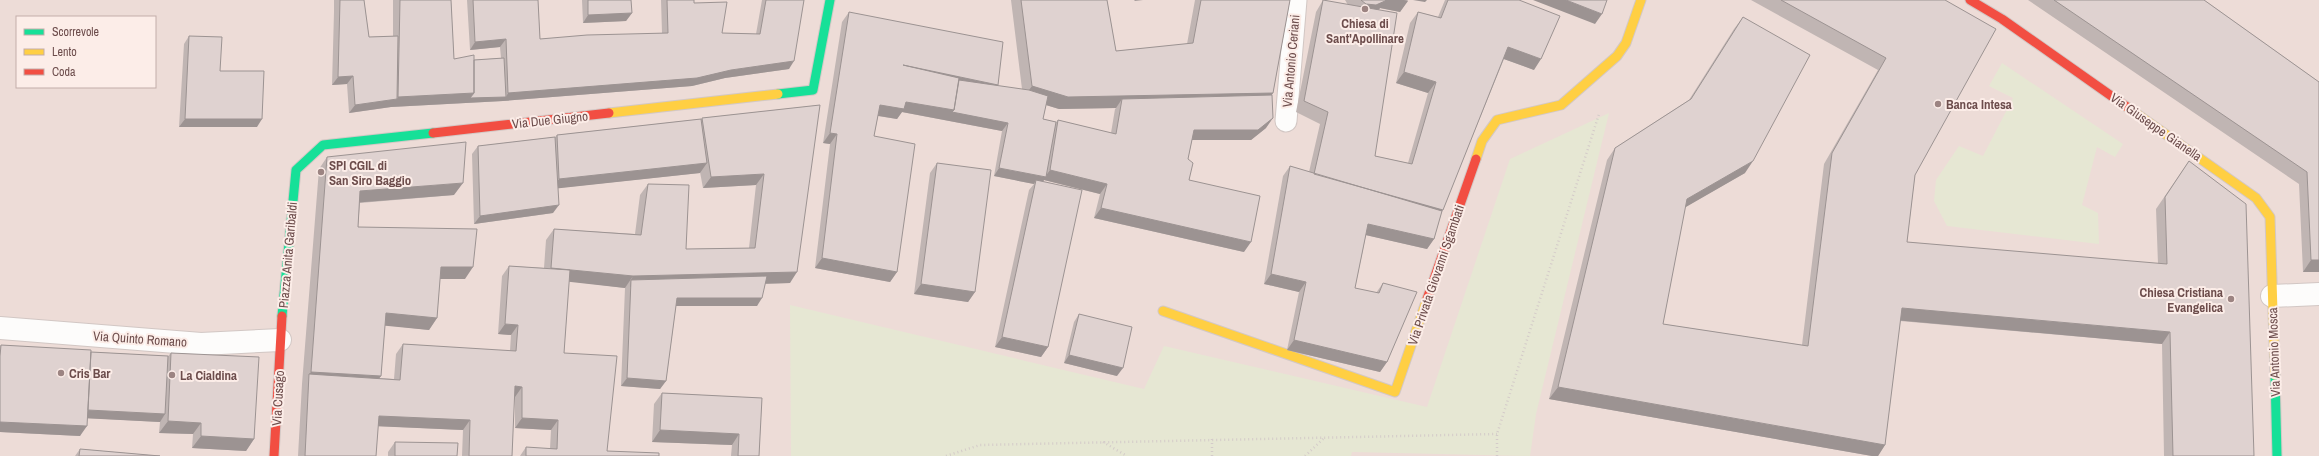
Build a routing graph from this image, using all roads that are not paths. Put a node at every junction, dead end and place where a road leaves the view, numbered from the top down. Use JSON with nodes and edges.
{"nodes":[{"id":1,"x":830,"y":0,"type":"edge"},
{"id":2,"x":1296,"y":0,"type":"edge"},
{"id":3,"x":1641,"y":0,"type":"edge"},
{"id":4,"x":1970,"y":0,"type":"edge"},
{"id":5,"x":1286,"y":122,"type":"dead end"},
{"id":6,"x":296,"y":170,"type":"joint"},
{"id":7,"x":2319,"y":294,"type":"edge"},
{"id":8,"x":2272,"y":296,"type":"junction"},
{"id":9,"x":1163,"y":311,"type":"dead end"},
{"id":10,"x":0,"y":328,"type":"edge"},
{"id":11,"x":280,"y":340,"type":"junction"},
{"id":12,"x":274,"y":456,"type":"edge"},
{"id":13,"x":2277,"y":456,"type":"edge"}],
"edges":[{"from":1,"to":6,"type":"street","name":"Via Due Giugno"},
{"from":2,"to":5,"type":"lane","name":"Via Antonio Ceriani"},
{"from":3,"to":9,"type":"street","name":"Via Privata Giovanni Sgambati"},
{"from":4,"to":8,"type":"street","name":"Via Giuseppe Gianella"},
{"from":6,"to":11,"type":"street","name":"Piazza Anita Garibaldi"},
{"from":7,"to":8,"type":"street","name":"Via Antonio Mosca"},
{"from":8,"to":13,"type":"street","name":"Via Antonio Mosca"},
{"from":10,"to":11,"type":"street","name":"Via Quinto Romano"},
{"from":11,"to":12,"type":"street","name":"Via Cusago"}]}
